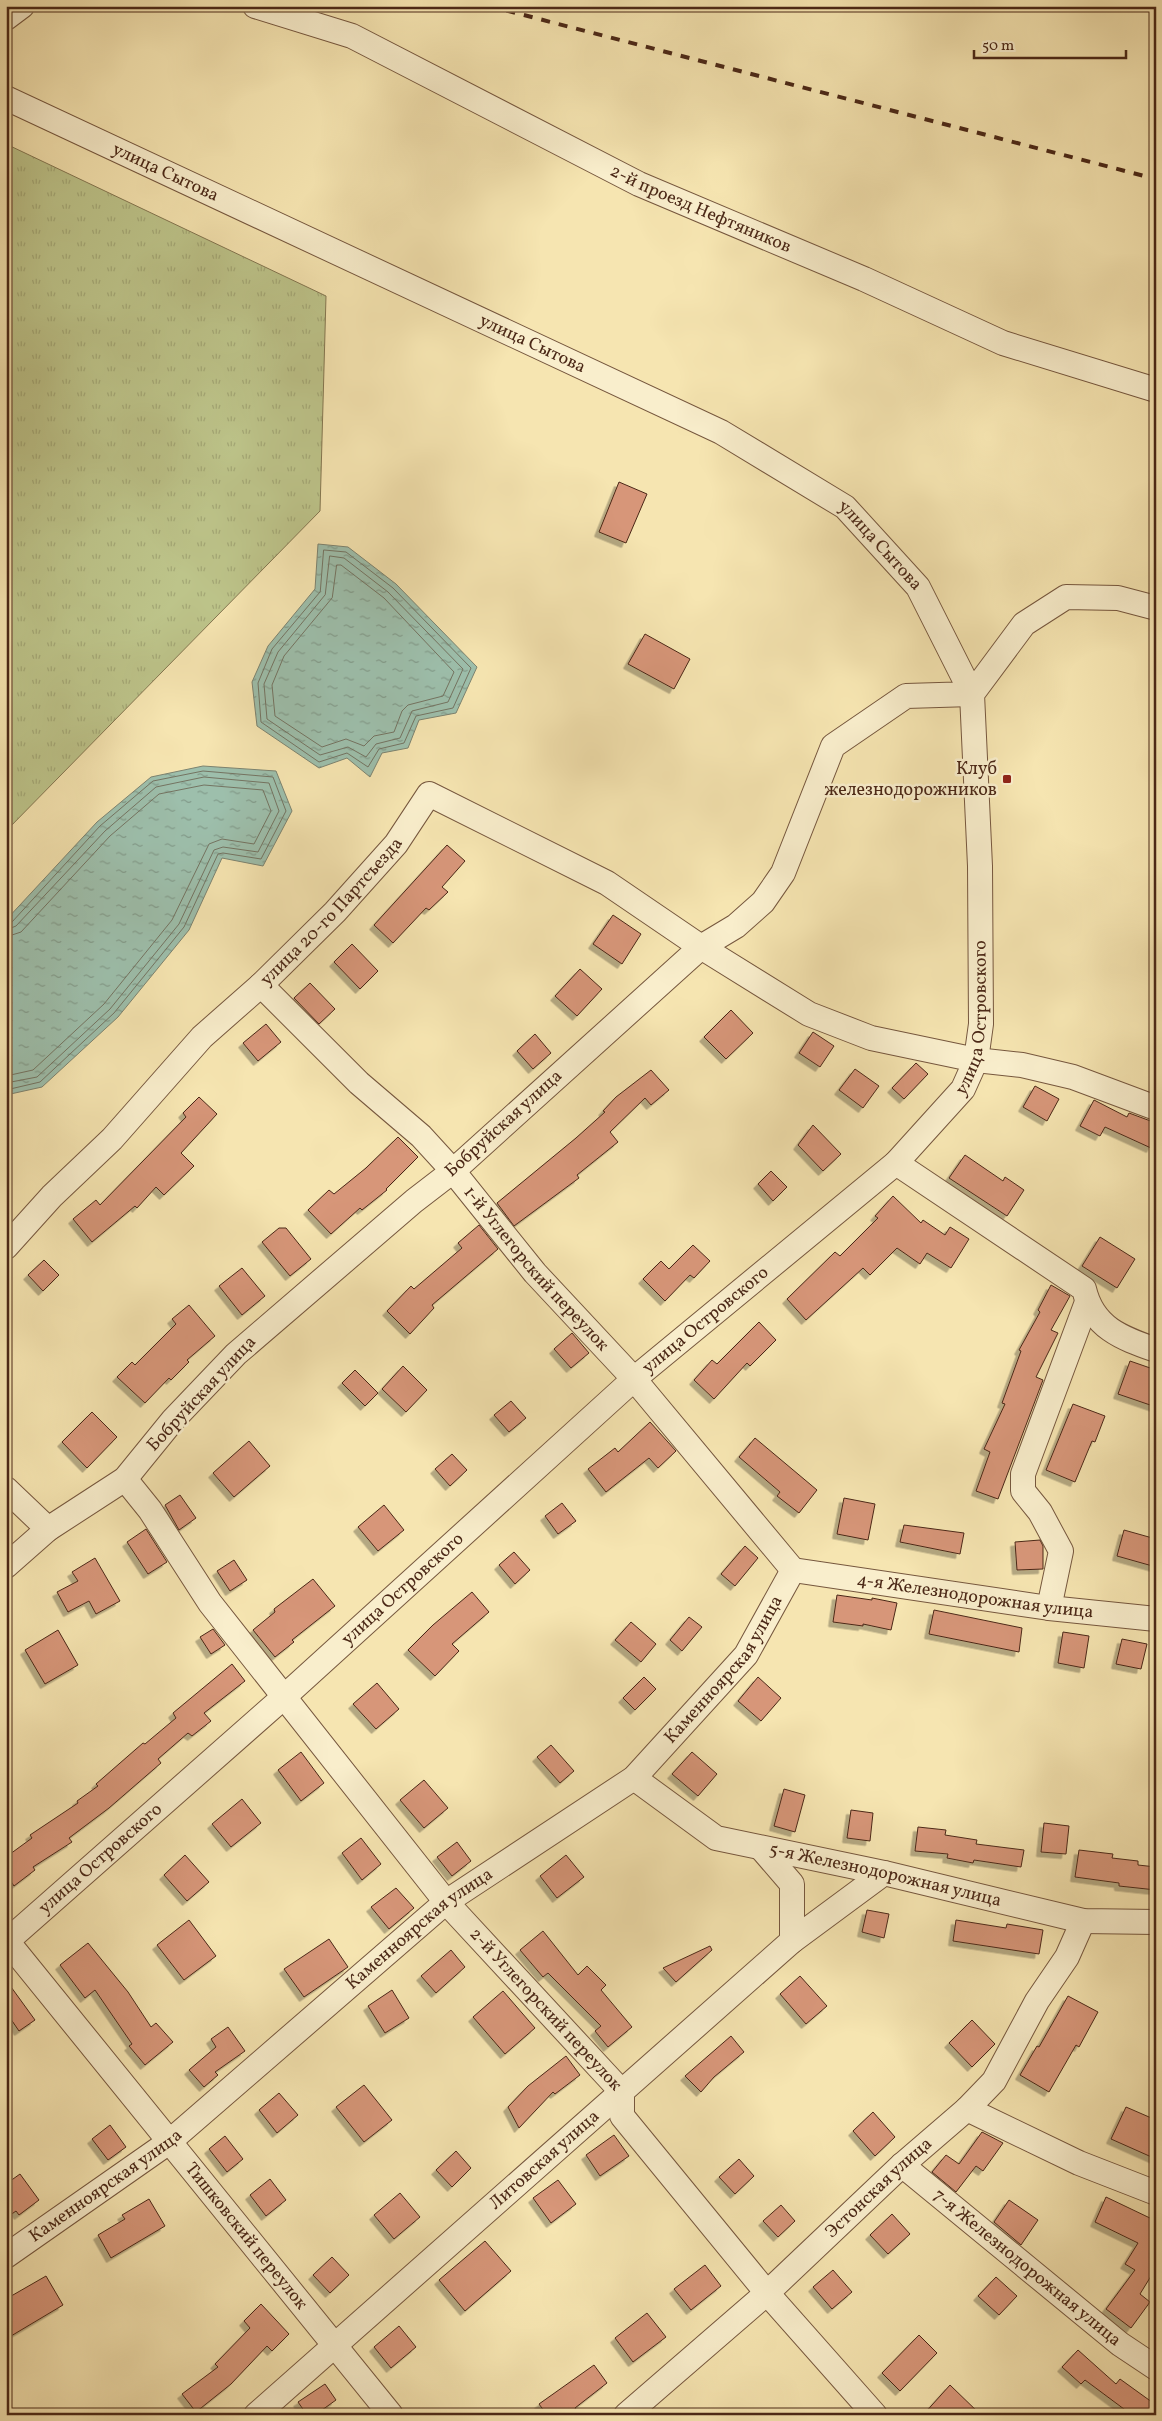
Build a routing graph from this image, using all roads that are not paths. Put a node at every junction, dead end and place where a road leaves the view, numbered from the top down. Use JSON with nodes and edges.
{"nodes":[{"id":1,"x":22,"y":6,"type":"edge"},
{"id":2,"x":255,"y":6,"type":"edge"},
{"id":3,"x":6,"y":18,"type":"edge"},
{"id":4,"x":6,"y":98,"type":"edge"},
{"id":5,"x":1156,"y":390,"type":"edge"},
{"id":6,"x":1156,"y":608,"type":"edge"},
{"id":7,"x":972,"y":694,"type":"junction"},
{"id":8,"x":702,"y":946,"type":"junction"},
{"id":9,"x":261,"y":985,"type":"junction"},
{"id":10,"x":976,"y":1060,"type":"junction"},
{"id":11,"x":1156,"y":1108,"type":"edge"},
{"id":12,"x":896,"y":1163,"type":"junction"},
{"id":13,"x":453,"y":1171,"type":"junction"},
{"id":14,"x":6,"y":1246,"type":"edge"},
{"id":15,"x":1086,"y":1302,"type":"junction"},
{"id":16,"x":1156,"y":1350,"type":"edge"},
{"id":17,"x":634,"y":1379,"type":"junction"},
{"id":18,"x":125,"y":1479,"type":"junction"},
{"id":19,"x":6,"y":1489,"type":"edge"},
{"id":20,"x":48,"y":1529,"type":"junction"},
{"id":21,"x":6,"y":1566,"type":"edge"},
{"id":22,"x":794,"y":1570,"type":"junction"},
{"id":23,"x":1049,"y":1608,"type":"junction"},
{"id":24,"x":1156,"y":1619,"type":"edge"},
{"id":25,"x":285,"y":1696,"type":"junction"},
{"id":26,"x":634,"y":1778,"type":"junction"},
{"id":27,"x":761,"y":1848,"type":"junction"},
{"id":28,"x":884,"y":1873,"type":"junction"},
{"id":29,"x":446,"y":1902,"type":"junction"},
{"id":30,"x":1083,"y":1921,"type":"junction"},
{"id":31,"x":1156,"y":1922,"type":"edge"},
{"id":32,"x":7,"y":1941,"type":"edge"},
{"id":33,"x":792,"y":1941,"type":"junction"},
{"id":34,"x":622,"y":2092,"type":"junction"},
{"id":35,"x":967,"y":2109,"type":"junction"},
{"id":36,"x":169,"y":2142,"type":"junction"},
{"id":37,"x":902,"y":2164,"type":"junction"},
{"id":38,"x":1156,"y":2193,"type":"edge"},
{"id":39,"x":6,"y":2256,"type":"edge"},
{"id":40,"x":767,"y":2293,"type":"junction"},
{"id":41,"x":335,"y":2346,"type":"junction"},
{"id":42,"x":1156,"y":2368,"type":"edge"},
{"id":43,"x":256,"y":2415,"type":"edge"},
{"id":44,"x":391,"y":2415,"type":"edge"},
{"id":45,"x":626,"y":2415,"type":"edge"},
{"id":46,"x":875,"y":2415,"type":"edge"}],
"edges":[{"from":1,"to":3,"type":"street"},
{"from":2,"to":5,"type":"street","name":"2-й проезд Нефтяников"},
{"from":4,"to":7,"type":"street","name":"улица Сытова"},
{"from":6,"to":7,"type":"street"},
{"from":7,"to":8,"type":"street","name":"Бобруйская улица"},
{"from":7,"to":10,"type":"street","name":"улица Островского"},
{"from":8,"to":9,"type":"street","name":"улица 20-го Партсъезда"},
{"from":8,"to":10,"type":"street"},
{"from":8,"to":13,"type":"street","name":"Бобруйская улица"},
{"from":9,"to":13,"type":"street","name":"1-й Углегорский переулок"},
{"from":9,"to":14,"type":"street","name":"улица 20-го Партсъезда"},
{"from":10,"to":11,"type":"street"},
{"from":10,"to":12,"type":"street","name":"улица Островского"},
{"from":12,"to":15,"type":"street"},
{"from":12,"to":17,"type":"street","name":"улица Островского"},
{"from":13,"to":17,"type":"street","name":"1-й Углегорский переулок"},
{"from":13,"to":18,"type":"street","name":"Бобруйская улица"},
{"from":15,"to":16,"type":"street"},
{"from":15,"to":23,"type":"street"},
{"from":17,"to":22,"type":"street","name":"1-й Углегорский переулок"},
{"from":17,"to":25,"type":"street","name":"улица Островского"},
{"from":18,"to":20,"type":"street","name":"Бобруйская улица"},
{"from":18,"to":25,"type":"street","name":"2-й Углегорский переулок"},
{"from":19,"to":20,"type":"street"},
{"from":20,"to":21,"type":"street","name":"Бобруйская улица"},
{"from":22,"to":23,"type":"street","name":"4-я Железнодорожная улица"},
{"from":22,"to":26,"type":"street","name":"Каменноярская улица"},
{"from":23,"to":24,"type":"street","name":"4-я Железнодорожная улица"},
{"from":25,"to":29,"type":"street","name":"2-й Углегорский переулок"},
{"from":25,"to":32,"type":"street","name":"улица Островского"},
{"from":26,"to":27,"type":"street","name":"5-я Железнодорожная улица"},
{"from":26,"to":29,"type":"street","name":"Каменноярская улица"},
{"from":27,"to":28,"type":"street","name":"5-я Железнодорожная улица"},
{"from":27,"to":33,"type":"street"},
{"from":28,"to":30,"type":"street","name":"5-я Железнодорожная улица"},
{"from":28,"to":33,"type":"street","name":"Литовская улица"},
{"from":29,"to":34,"type":"street","name":"2-й Углегорский переулок"},
{"from":29,"to":36,"type":"street","name":"Каменноярская улица"},
{"from":30,"to":31,"type":"street","name":"5-я Железнодорожная улица"},
{"from":30,"to":35,"type":"street","name":"Эстонская улица"},
{"from":32,"to":36,"type":"street","name":"Тишковский переулок"},
{"from":33,"to":34,"type":"street","name":"Литовская улица"},
{"from":34,"to":40,"type":"street","name":"2-й Углегорский переулок"},
{"from":34,"to":41,"type":"street","name":"Литовская улица"},
{"from":35,"to":37,"type":"street","name":"Эстонская улица"},
{"from":35,"to":38,"type":"street"},
{"from":36,"to":39,"type":"street","name":"Каменноярская улица"},
{"from":36,"to":41,"type":"street","name":"Тишковский переулок"},
{"from":37,"to":40,"type":"street","name":"Эстонская улица"},
{"from":37,"to":42,"type":"street","name":"7-я Железнодорожная улица"},
{"from":40,"to":45,"type":"street","name":"Эстонская улица"},
{"from":40,"to":46,"type":"street","name":"2-й Углегорский переулок"},
{"from":41,"to":43,"type":"street","name":"Литовская улица"},
{"from":41,"to":44,"type":"street","name":"Тишковский переулок"}]}
